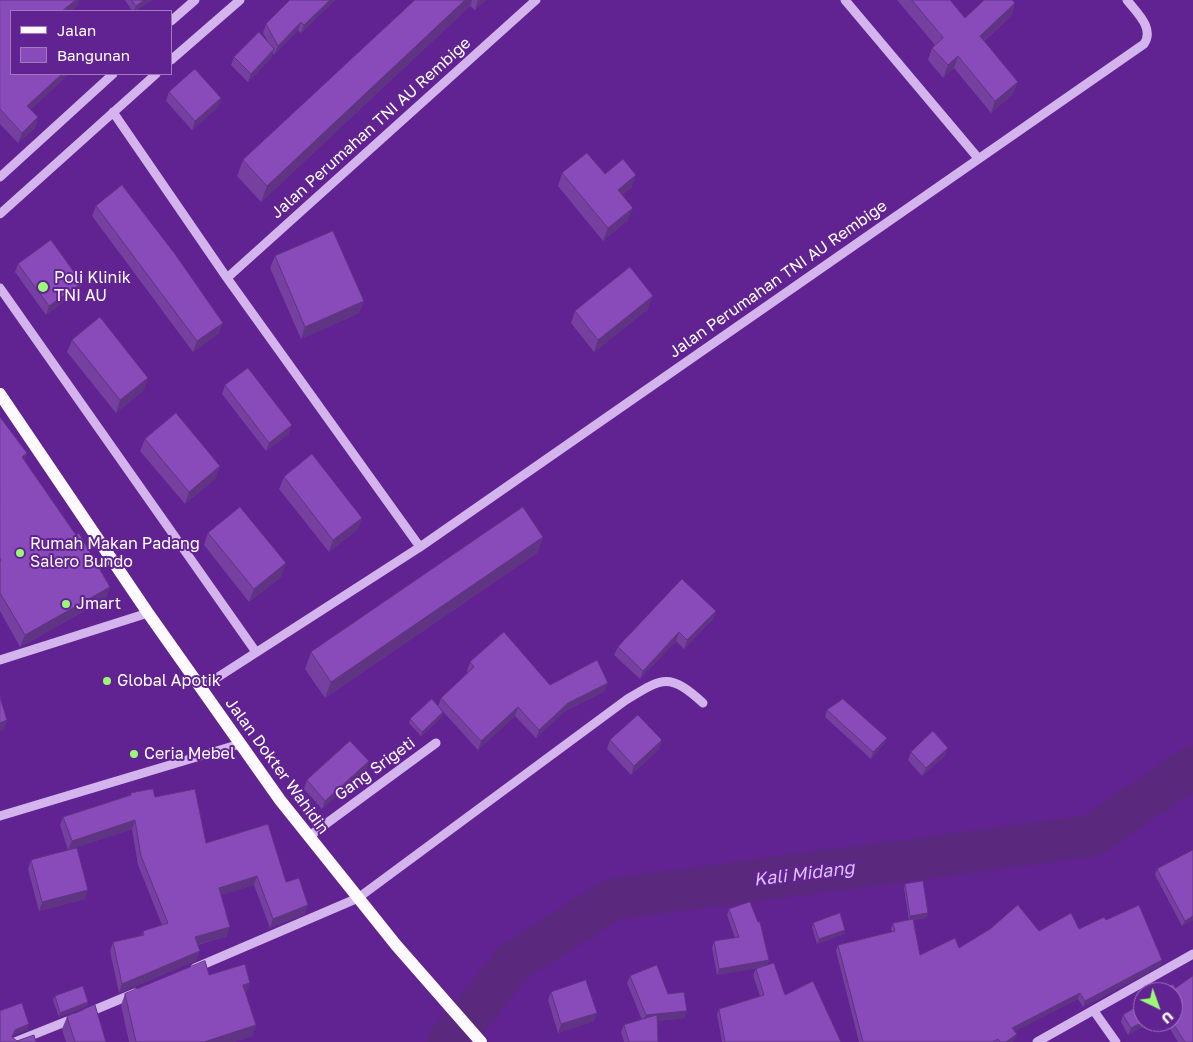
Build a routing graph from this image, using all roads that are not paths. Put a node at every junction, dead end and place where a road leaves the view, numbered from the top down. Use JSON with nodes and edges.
{"nodes":[{"id":1,"x":195,"y":0,"type":"edge"},
{"id":2,"x":240,"y":0,"type":"edge"},
{"id":3,"x":536,"y":0,"type":"edge"},
{"id":4,"x":845,"y":0,"type":"edge"},
{"id":5,"x":1127,"y":0,"type":"edge"},
{"id":6,"x":172,"y":20,"type":"edge"},
{"id":7,"x":172,"y":59,"type":"edge"},
{"id":8,"x":112,"y":75,"type":"edge"},
{"id":9,"x":155,"y":75,"type":"edge"},
{"id":10,"x":112,"y":112,"type":"junction"},
{"id":11,"x":978,"y":158,"type":"junction"},
{"id":12,"x":0,"y":177,"type":"edge"},
{"id":13,"x":0,"y":214,"type":"edge"},
{"id":14,"x":227,"y":278,"type":"junction"},
{"id":15,"x":0,"y":288,"type":"edge"},
{"id":16,"x":0,"y":394,"type":"edge"},
{"id":17,"x":420,"y":547,"type":"junction"},
{"id":18,"x":148,"y":613,"type":"junction"},
{"id":19,"x":256,"y":652,"type":"junction"},
{"id":20,"x":0,"y":660,"type":"edge"},
{"id":21,"x":201,"y":688,"type":"junction"},
{"id":22,"x":704,"y":703,"type":"dead end"},
{"id":23,"x":436,"y":743,"type":"dead end"},
{"id":24,"x":240,"y":744,"type":"junction"},
{"id":25,"x":0,"y":816,"type":"edge"},
{"id":26,"x":308,"y":837,"type":"junction"},
{"id":27,"x":358,"y":898,"type":"junction"},
{"id":28,"x":1193,"y":954,"type":"edge"},
{"id":29,"x":189,"y":971,"type":"edge"},
{"id":30,"x":144,"y":990,"type":"edge"},
{"id":31,"x":1094,"y":1011,"type":"junction"},
{"id":32,"x":14,"y":1042,"type":"edge"},
{"id":33,"x":481,"y":1042,"type":"edge"},
{"id":34,"x":1037,"y":1042,"type":"edge"},
{"id":35,"x":1116,"y":1042,"type":"edge"}],
"edges":[{"from":1,"to":6,"type":"street"},
{"from":2,"to":7,"type":"street"},
{"from":3,"to":14,"type":"street","name":"Jalan Perumahan TNI AU Rembige"},
{"from":4,"to":11,"type":"street"},
{"from":5,"to":11,"type":"street","name":"Jalan Perumahan TNI AU Rembige"},
{"from":8,"to":12,"type":"street"},
{"from":9,"to":10,"type":"street"},
{"from":10,"to":13,"type":"street"},
{"from":10,"to":14,"type":"street"},
{"from":11,"to":17,"type":"street","name":"Jalan Perumahan TNI AU Rembige"},
{"from":14,"to":17,"type":"street"},
{"from":15,"to":19,"type":"street"},
{"from":16,"to":18,"type":"main road","name":"Jalan Dokter Wahidin"},
{"from":17,"to":19,"type":"street","name":"Jalan Perumahan TNI AU Rembige"},
{"from":18,"to":20,"type":"street"},
{"from":18,"to":21,"type":"main road","name":"Jalan Dokter Wahidin"},
{"from":19,"to":21,"type":"street","name":"Jalan Perumahan TNI AU Rembige"},
{"from":21,"to":24,"type":"main road","name":"Jalan Dokter Wahidin"},
{"from":22,"to":27,"type":"street"},
{"from":23,"to":26,"type":"street","name":"Gang Srigeti"},
{"from":24,"to":25,"type":"street"},
{"from":24,"to":26,"type":"main road","name":"Jalan Dokter Wahidin"},
{"from":26,"to":27,"type":"main road","name":"Jalan Dokter Wahidin"},
{"from":27,"to":29,"type":"street"},
{"from":27,"to":33,"type":"main road","name":"Jalan Dokter Wahidin"},
{"from":28,"to":31,"type":"street"},
{"from":30,"to":32,"type":"street"},
{"from":31,"to":34,"type":"street"},
{"from":31,"to":35,"type":"street"}]}
